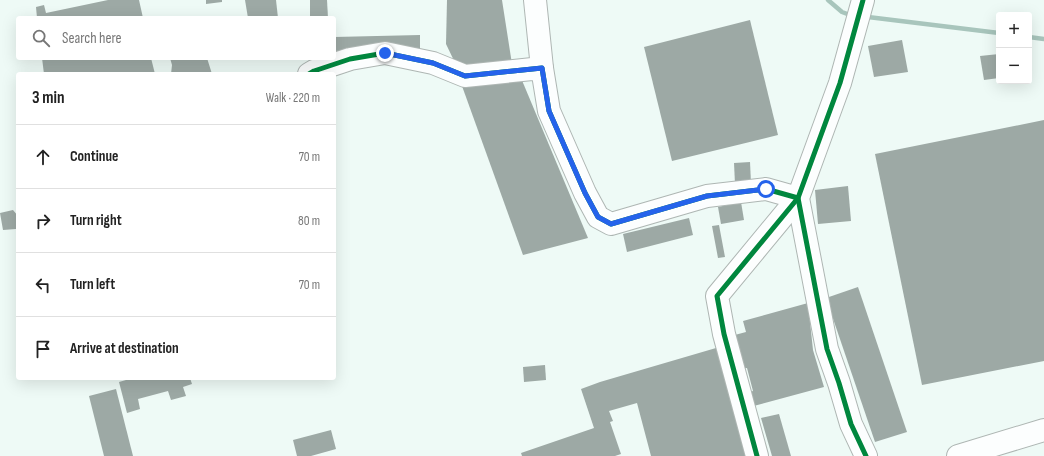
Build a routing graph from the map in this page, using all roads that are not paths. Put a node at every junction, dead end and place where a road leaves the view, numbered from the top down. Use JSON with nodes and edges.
{"nodes":[{"id":1,"x":536,"y":0,"type":"edge"},
{"id":2,"x":863,"y":0,"type":"edge"},
{"id":3,"x":542,"y":68,"type":"junction"},
{"id":4,"x":312,"y":72,"type":"edge"},
{"id":5,"x":798,"y":198,"type":"junction"},
{"id":6,"x":1044,"y":430,"type":"edge"},
{"id":7,"x":757,"y":456,"type":"edge"},
{"id":8,"x":866,"y":456,"type":"edge"},
{"id":9,"x":958,"y":456,"type":"edge"}],
"edges":[{"from":1,"to":3,"type":"street"},
{"from":2,"to":5,"type":"street"},
{"from":3,"to":4,"type":"street"},
{"from":3,"to":5,"type":"street"},
{"from":5,"to":7,"type":"street"},
{"from":5,"to":8,"type":"street"},
{"from":6,"to":9,"type":"street"}]}
